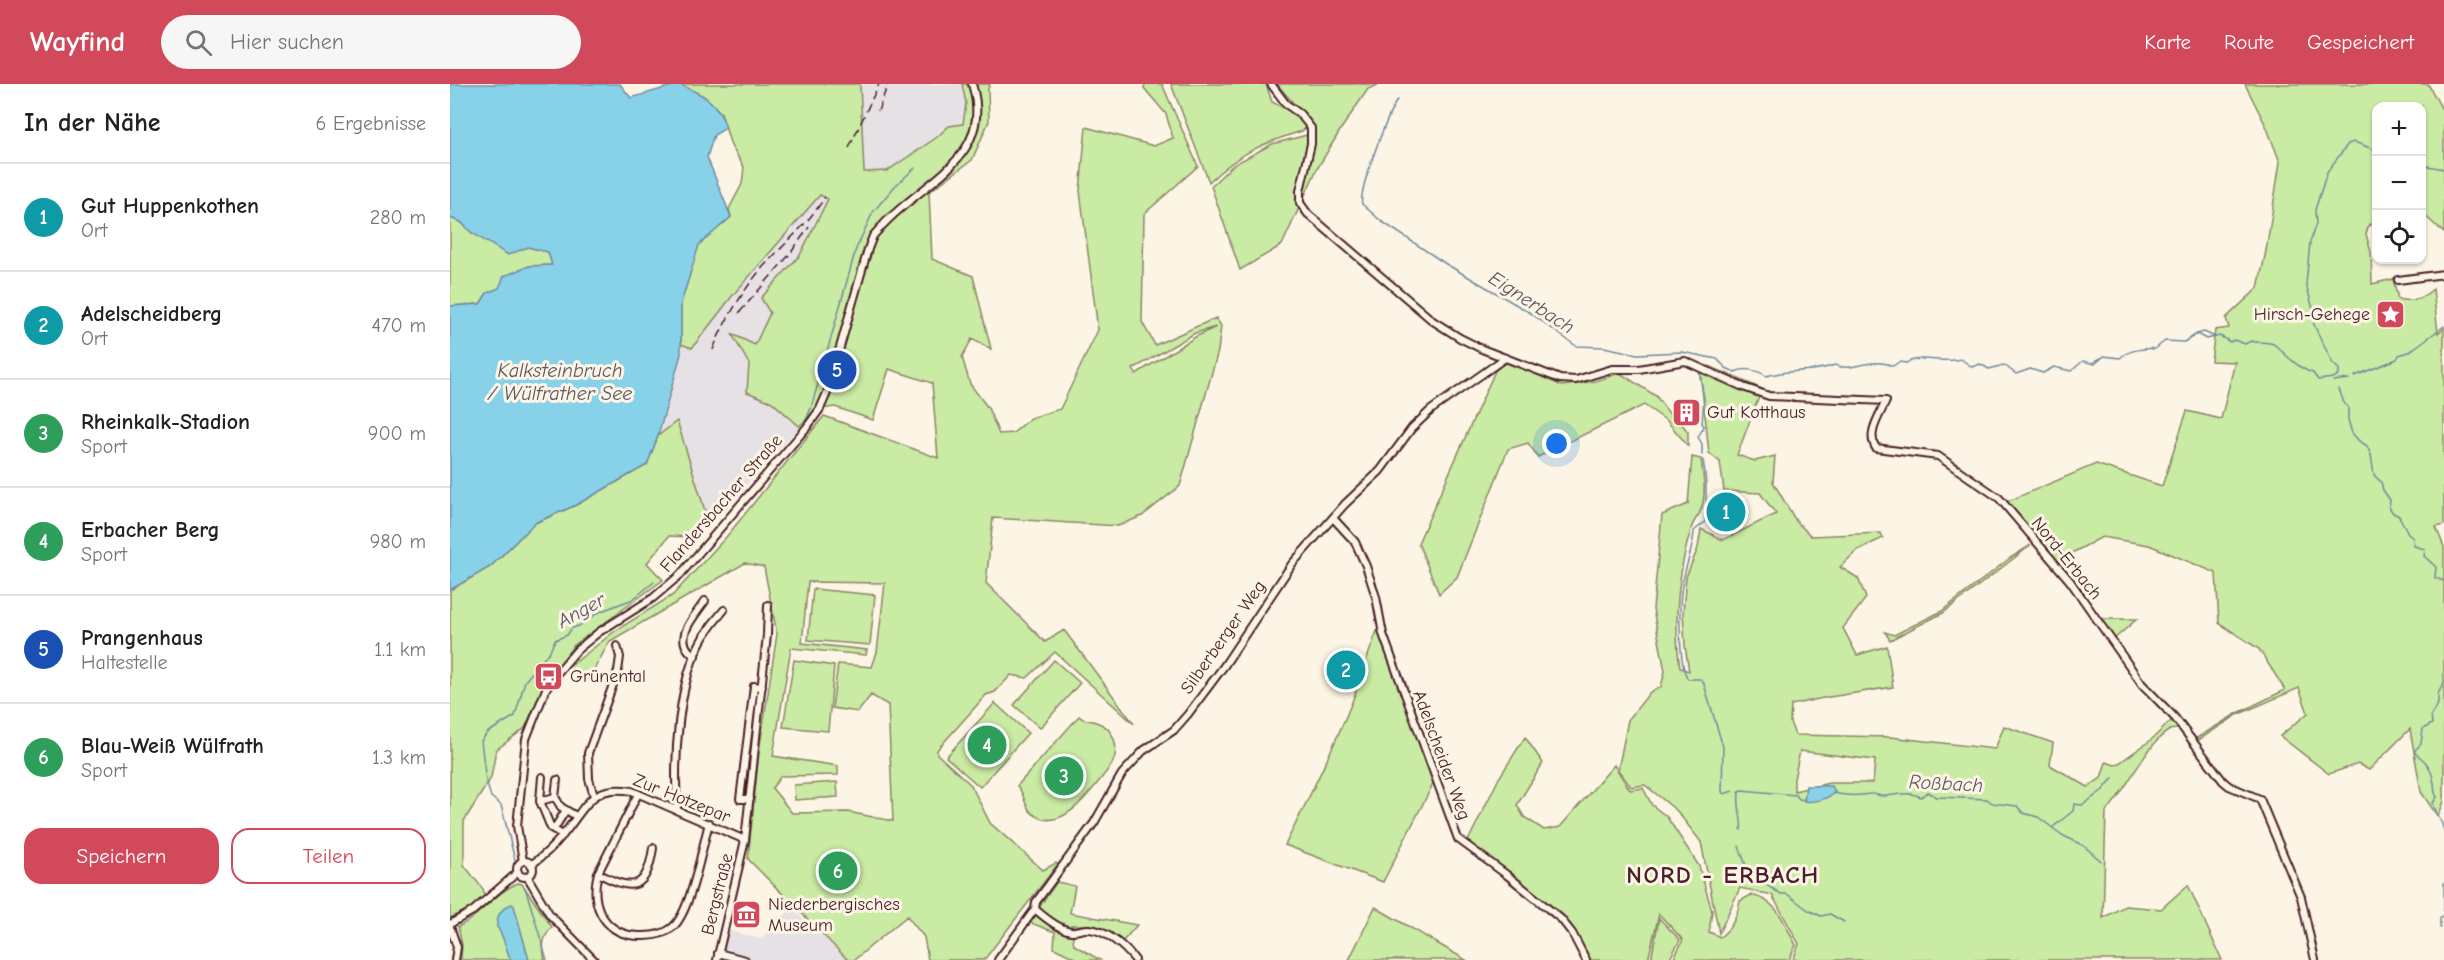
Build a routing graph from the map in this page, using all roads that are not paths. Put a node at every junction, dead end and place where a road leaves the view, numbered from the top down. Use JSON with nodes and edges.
{"nodes":[{"id":1,"x":972,"y":84,"type":"edge"},
{"id":2,"x":1271,"y":84,"type":"edge"},
{"id":3,"x":2444,"y":274,"type":"edge"},
{"id":4,"x":2398,"y":280,"type":"dead end"},
{"id":5,"x":1505,"y":358,"type":"junction"},
{"id":6,"x":1333,"y":518,"type":"junction"},
{"id":7,"x":705,"y":601,"type":"dead end"},
{"id":8,"x":768,"y":605,"type":"dead end"},
{"id":9,"x":724,"y":610,"type":"dead end"},
{"id":10,"x":617,"y":646,"type":"dead end"},
{"id":11,"x":695,"y":656,"type":"junction"},
{"id":12,"x":762,"y":687,"type":"junction"},
{"id":13,"x":542,"y":777,"type":"dead end"},
{"id":14,"x":556,"y":780,"type":"dead end"},
{"id":15,"x":638,"y":794,"type":"junction"},
{"id":16,"x":594,"y":796,"type":"junction"},
{"id":17,"x":555,"y":797,"type":"junction"},
{"id":18,"x":750,"y":799,"type":"junction"},
{"id":19,"x":540,"y":801,"type":"junction"},
{"id":20,"x":677,"y":809,"type":"junction"},
{"id":21,"x":566,"y":810,"type":"junction"},
{"id":22,"x":576,"y":816,"type":"junction"},
{"id":23,"x":709,"y":823,"type":"junction"},
{"id":24,"x":554,"y":829,"type":"junction"},
{"id":25,"x":563,"y":835,"type":"junction"},
{"id":26,"x":745,"y":840,"type":"junction"},
{"id":27,"x":653,"y":849,"type":"dead end"},
{"id":28,"x":523,"y":861,"type":"junction"},
{"id":29,"x":531,"y":865,"type":"junction"},
{"id":30,"x":518,"y":872,"type":"junction"},
{"id":31,"x":598,"y":873,"type":"junction"},
{"id":32,"x":527,"y":876,"type":"junction"},
{"id":33,"x":1035,"y":909,"type":"junction"},
{"id":34,"x":450,"y":925,"type":"edge"},
{"id":35,"x":717,"y":956,"type":"edge"},
{"id":36,"x":455,"y":960,"type":"edge"},
{"id":37,"x":594,"y":960,"type":"edge"},
{"id":38,"x":745,"y":960,"type":"edge"},
{"id":39,"x":998,"y":960,"type":"edge"},
{"id":40,"x":1135,"y":960,"type":"edge"},
{"id":41,"x":1586,"y":960,"type":"edge"},
{"id":42,"x":2315,"y":960,"type":"edge"}],
"edges":[{"from":1,"to":28,"type":"street","name":"Flandersbacher Straße"},
{"from":2,"to":5,"type":"street"},
{"from":3,"to":4,"type":"street"},
{"from":5,"to":6,"type":"street","name":"Silberberger Weg"},
{"from":5,"to":42,"type":"street","name":"Nord-Erbach"},
{"from":6,"to":33,"type":"street","name":"Silberberger Weg"},
{"from":6,"to":41,"type":"street","name":"Adelscheider Weg"},
{"from":7,"to":11,"type":"street"},
{"from":8,"to":12,"type":"street","name":"Bergstraße"},
{"from":9,"to":11,"type":"street"},
{"from":10,"to":16,"type":"street"},
{"from":11,"to":20,"type":"street"},
{"from":12,"to":18,"type":"street","name":"Bergstraße"},
{"from":12,"to":18,"type":"street","name":"Bergstraße"},
{"from":13,"to":19,"type":"street"},
{"from":14,"to":17,"type":"street"},
{"from":15,"to":16,"type":"street","name":"Zur Hotzepar"},
{"from":15,"to":20,"type":"street","name":"Zur Hotzepar"},
{"from":15,"to":31,"type":"street"},
{"from":16,"to":22,"type":"street"},
{"from":17,"to":19,"type":"street"},
{"from":17,"to":21,"type":"street"},
{"from":18,"to":26,"type":"street","name":"Bergstraße"},
{"from":19,"to":24,"type":"street"},
{"from":20,"to":23,"type":"street","name":"Zur Hotzepar"},
{"from":21,"to":22,"type":"street"},
{"from":21,"to":24,"type":"street"},
{"from":22,"to":25,"type":"street"},
{"from":23,"to":26,"type":"street","name":"Zur Hotzepar"},
{"from":23,"to":31,"type":"street"},
{"from":24,"to":25,"type":"street"},
{"from":25,"to":29,"type":"street"},
{"from":26,"to":35,"type":"street","name":"Bergstraße"},
{"from":27,"to":31,"type":"street"},
{"from":28,"to":29,"type":"street"},
{"from":28,"to":30,"type":"street"},
{"from":29,"to":32,"type":"street"},
{"from":30,"to":32,"type":"street"},
{"from":30,"to":34,"type":"street"},
{"from":32,"to":37,"type":"street"},
{"from":33,"to":39,"type":"street","name":"Silberberger Weg"},
{"from":33,"to":40,"type":"street"},
{"from":34,"to":36,"type":"street"},
{"from":35,"to":38,"type":"street"}]}
